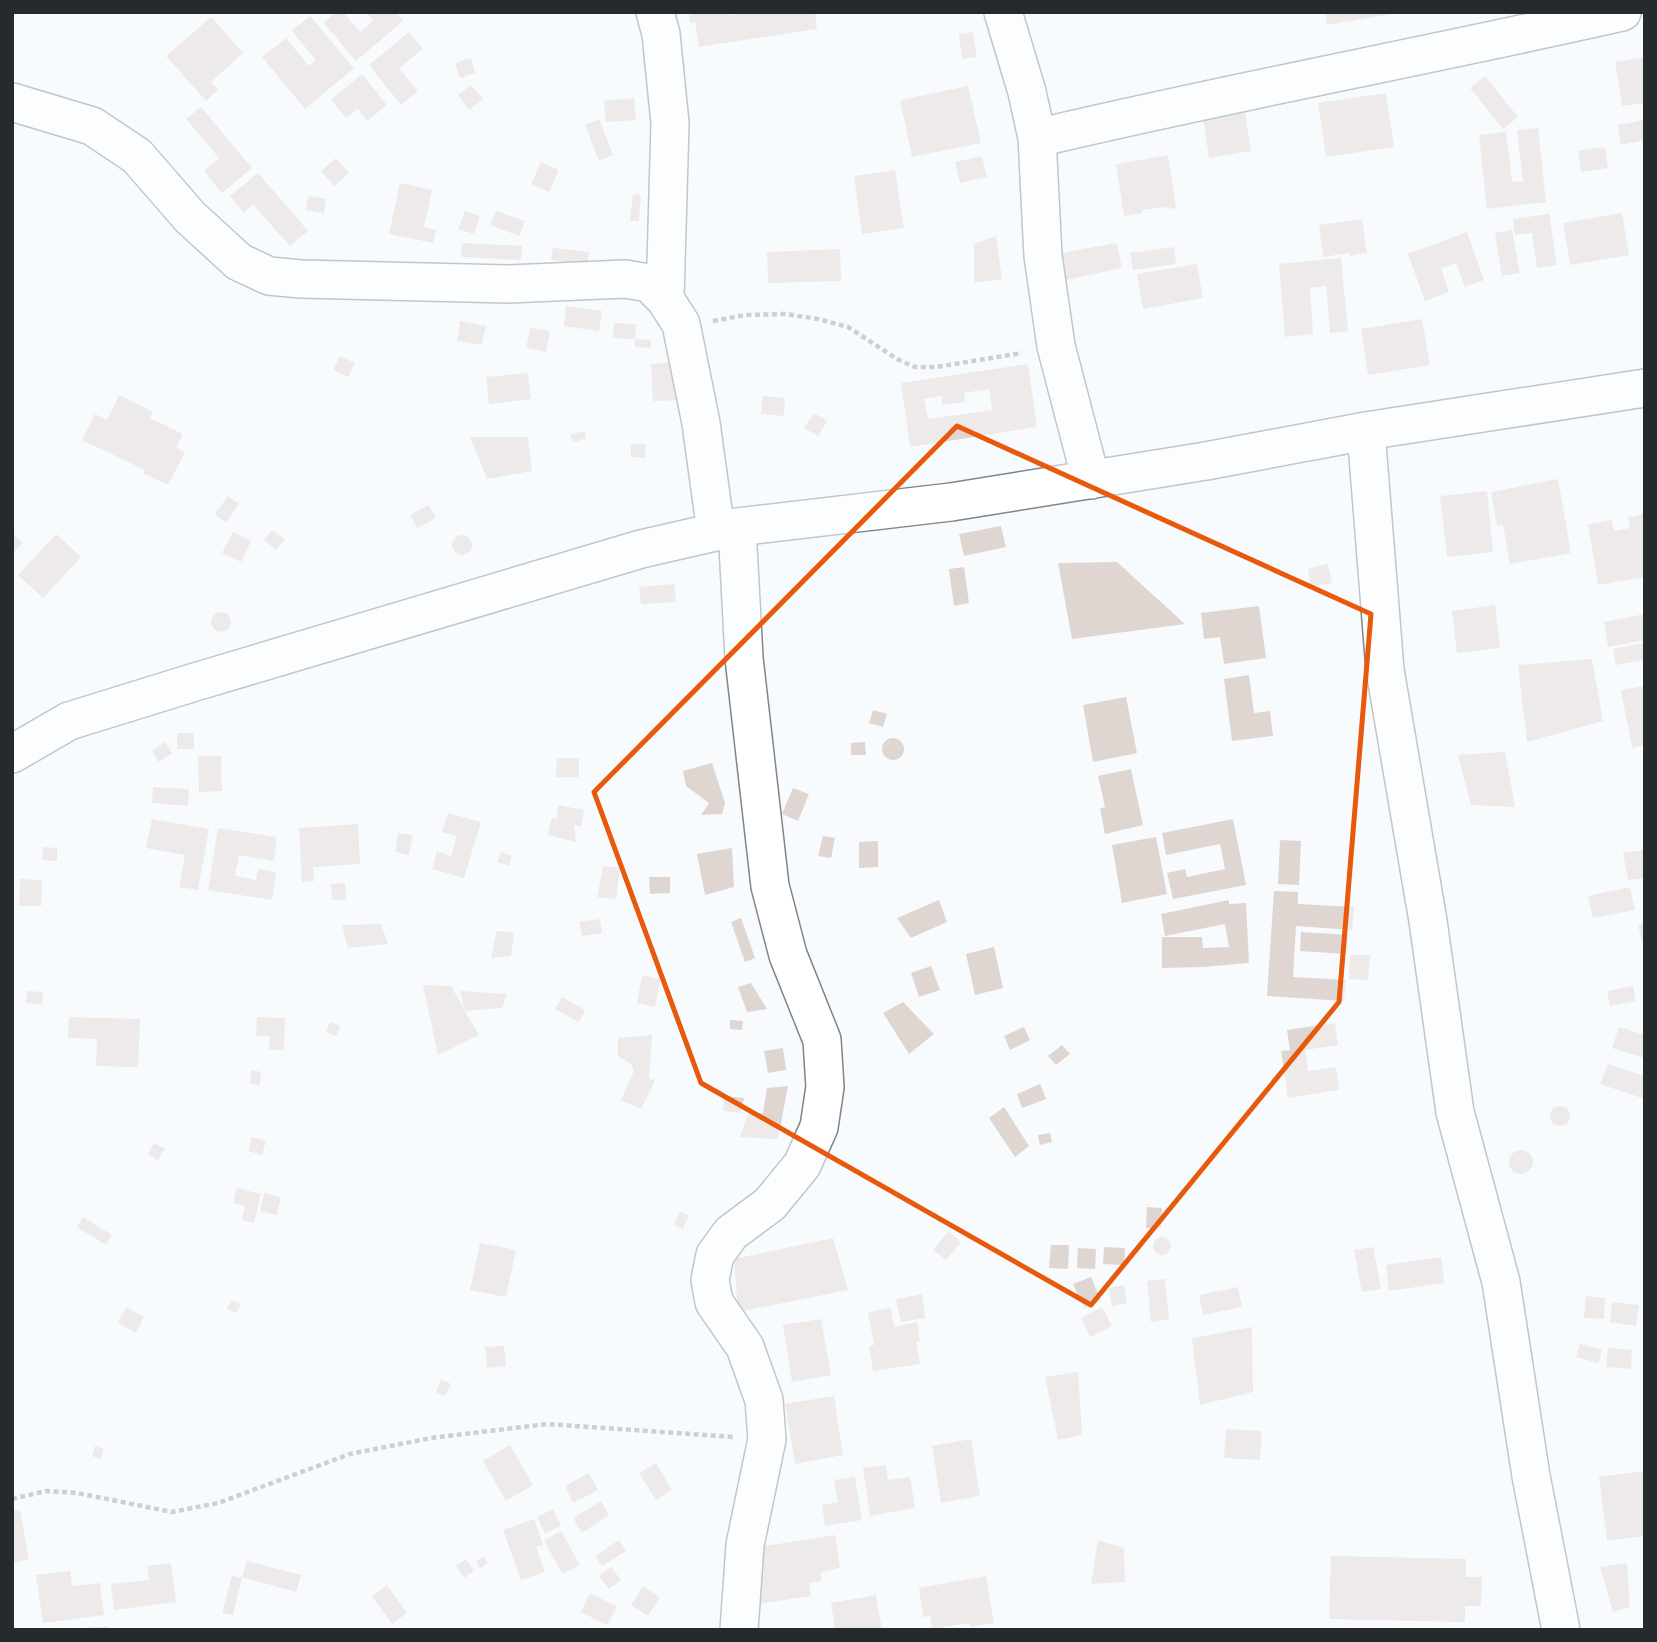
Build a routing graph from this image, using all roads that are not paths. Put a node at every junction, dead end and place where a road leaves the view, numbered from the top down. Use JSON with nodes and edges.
{"nodes":[{"id":1,"x":655,"y":12,"type":"edge"},
{"id":2,"x":1003,"y":12,"type":"edge"},
{"id":3,"x":1622,"y":12,"type":"edge"},
{"id":4,"x":12,"y":102,"type":"edge"},
{"id":5,"x":1037,"y":138,"type":"junction"},
{"id":6,"x":673,"y":311,"type":"junction"},
{"id":7,"x":1645,"y":387,"type":"edge"},
{"id":8,"x":1366,"y":431,"type":"junction"},
{"id":9,"x":1091,"y":480,"type":"junction"},
{"id":10,"x":727,"y":530,"type":"junction"},
{"id":11,"x":12,"y":754,"type":"edge"},
{"id":12,"x":739,"y":1630,"type":"edge"},
{"id":13,"x":1561,"y":1630,"type":"edge"}],
"edges":[{"from":1,"to":6,"type":"street"},
{"from":2,"to":5,"type":"street"},
{"from":3,"to":5,"type":"street"},
{"from":4,"to":6,"type":"street"},
{"from":5,"to":9,"type":"street"},
{"from":6,"to":10,"type":"street"},
{"from":7,"to":8,"type":"street"},
{"from":8,"to":9,"type":"street"},
{"from":8,"to":13,"type":"street"},
{"from":9,"to":10,"type":"street"},
{"from":10,"to":11,"type":"street"},
{"from":10,"to":12,"type":"street"}]}
